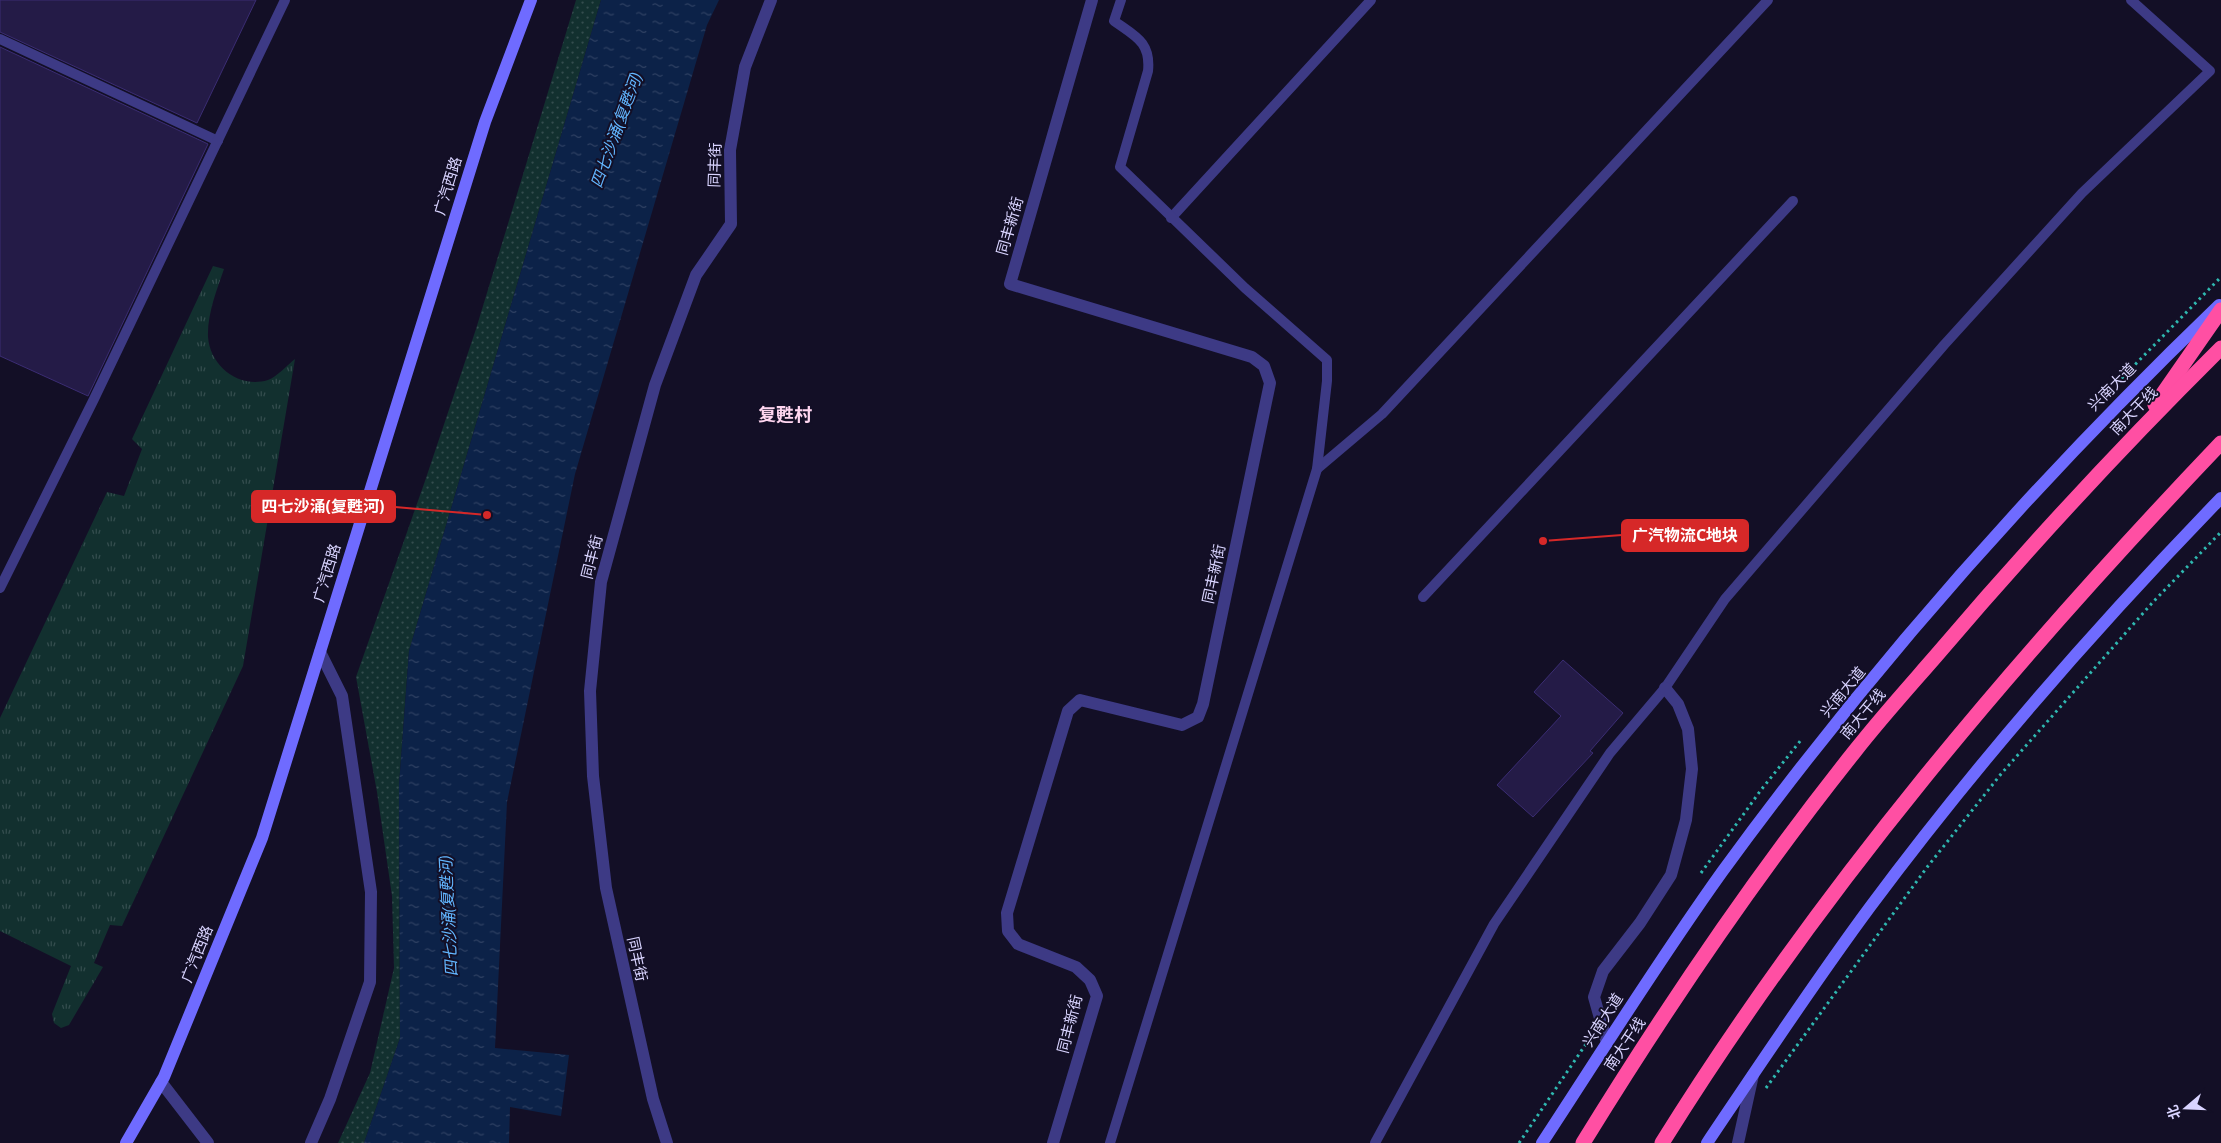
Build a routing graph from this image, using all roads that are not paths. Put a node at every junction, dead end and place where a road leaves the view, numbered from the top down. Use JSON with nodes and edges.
{"nodes":[{"id":1,"x":285,"y":0,"type":"edge"},
{"id":2,"x":531,"y":0,"type":"edge"},
{"id":3,"x":771,"y":0,"type":"edge"},
{"id":4,"x":1092,"y":0,"type":"edge"},
{"id":5,"x":1121,"y":0,"type":"edge"},
{"id":6,"x":1371,"y":0,"type":"edge"},
{"id":7,"x":1768,"y":0,"type":"edge"},
{"id":8,"x":2131,"y":0,"type":"edge"},
{"id":9,"x":0,"y":39,"type":"edge"},
{"id":10,"x":218,"y":141,"type":"junction"},
{"id":11,"x":1793,"y":201,"type":"dead end"},
{"id":12,"x":1171,"y":218,"type":"junction"},
{"id":13,"x":2221,"y":303,"type":"edge"},
{"id":14,"x":2221,"y":310,"type":"edge"},
{"id":15,"x":2221,"y":348,"type":"edge"},
{"id":16,"x":2133,"y":436,"type":"junction"},
{"id":17,"x":2221,"y":443,"type":"edge"},
{"id":18,"x":2221,"y":458,"type":"edge"},
{"id":19,"x":1317,"y":469,"type":"junction"},
{"id":20,"x":2221,"y":498,"type":"edge"},
{"id":21,"x":2166,"y":501,"type":"junction"},
{"id":22,"x":0,"y":588,"type":"edge"},
{"id":23,"x":1423,"y":597,"type":"dead end"},
{"id":24,"x":320,"y":652,"type":"junction"},
{"id":25,"x":1665,"y":688,"type":"junction"},
{"id":26,"x":1607,"y":1044,"type":"junction"},
{"id":27,"x":1754,"y":1072,"type":"junction"},
{"id":28,"x":161,"y":1082,"type":"junction"},
{"id":29,"x":126,"y":1143,"type":"edge"},
{"id":30,"x":208,"y":1143,"type":"edge"},
{"id":31,"x":311,"y":1143,"type":"edge"},
{"id":32,"x":667,"y":1143,"type":"edge"},
{"id":33,"x":1053,"y":1143,"type":"edge"},
{"id":34,"x":1110,"y":1143,"type":"edge"},
{"id":35,"x":1375,"y":1143,"type":"edge"},
{"id":36,"x":1542,"y":1143,"type":"edge"},
{"id":37,"x":1583,"y":1143,"type":"edge"},
{"id":38,"x":1662,"y":1143,"type":"edge"},
{"id":39,"x":1707,"y":1143,"type":"edge"},
{"id":40,"x":1738,"y":1143,"type":"edge"}],
"edges":[{"from":1,"to":10,"type":"lane"},
{"from":2,"to":24,"type":"main road","name":"广汽西路"},
{"from":3,"to":32,"type":"street","name":"同丰街"},
{"from":4,"to":33,"type":"street","name":"同丰新街"},
{"from":5,"to":12,"type":"lane"},
{"from":6,"to":12,"type":"lane"},
{"from":7,"to":19,"type":"lane"},
{"from":8,"to":25,"type":"lane"},
{"from":9,"to":10,"type":"lane"},
{"from":10,"to":22,"type":"lane"},
{"from":11,"to":23,"type":"lane"},
{"from":12,"to":19,"type":"lane"},
{"from":13,"to":26,"type":"main road","name":"兴南大道"},
{"from":14,"to":16,"type":"highway"},
{"from":15,"to":16,"type":"highway","name":"南大干线"},
{"from":16,"to":37,"type":"highway","name":"南大干线"},
{"from":17,"to":21,"type":"highway"},
{"from":18,"to":21,"type":"highway"},
{"from":19,"to":34,"type":"lane"},
{"from":20,"to":27,"type":"main road"},
{"from":21,"to":38,"type":"highway"},
{"from":24,"to":28,"type":"main road","name":"广汽西路"},
{"from":24,"to":31,"type":"street"},
{"from":25,"to":26,"type":"street"},
{"from":25,"to":35,"type":"lane"},
{"from":26,"to":36,"type":"main road","name":"兴南大道"},
{"from":27,"to":39,"type":"main road"},
{"from":27,"to":40,"type":"street"},
{"from":28,"to":29,"type":"main road","name":"广汽西路"},
{"from":28,"to":30,"type":"street"}]}
